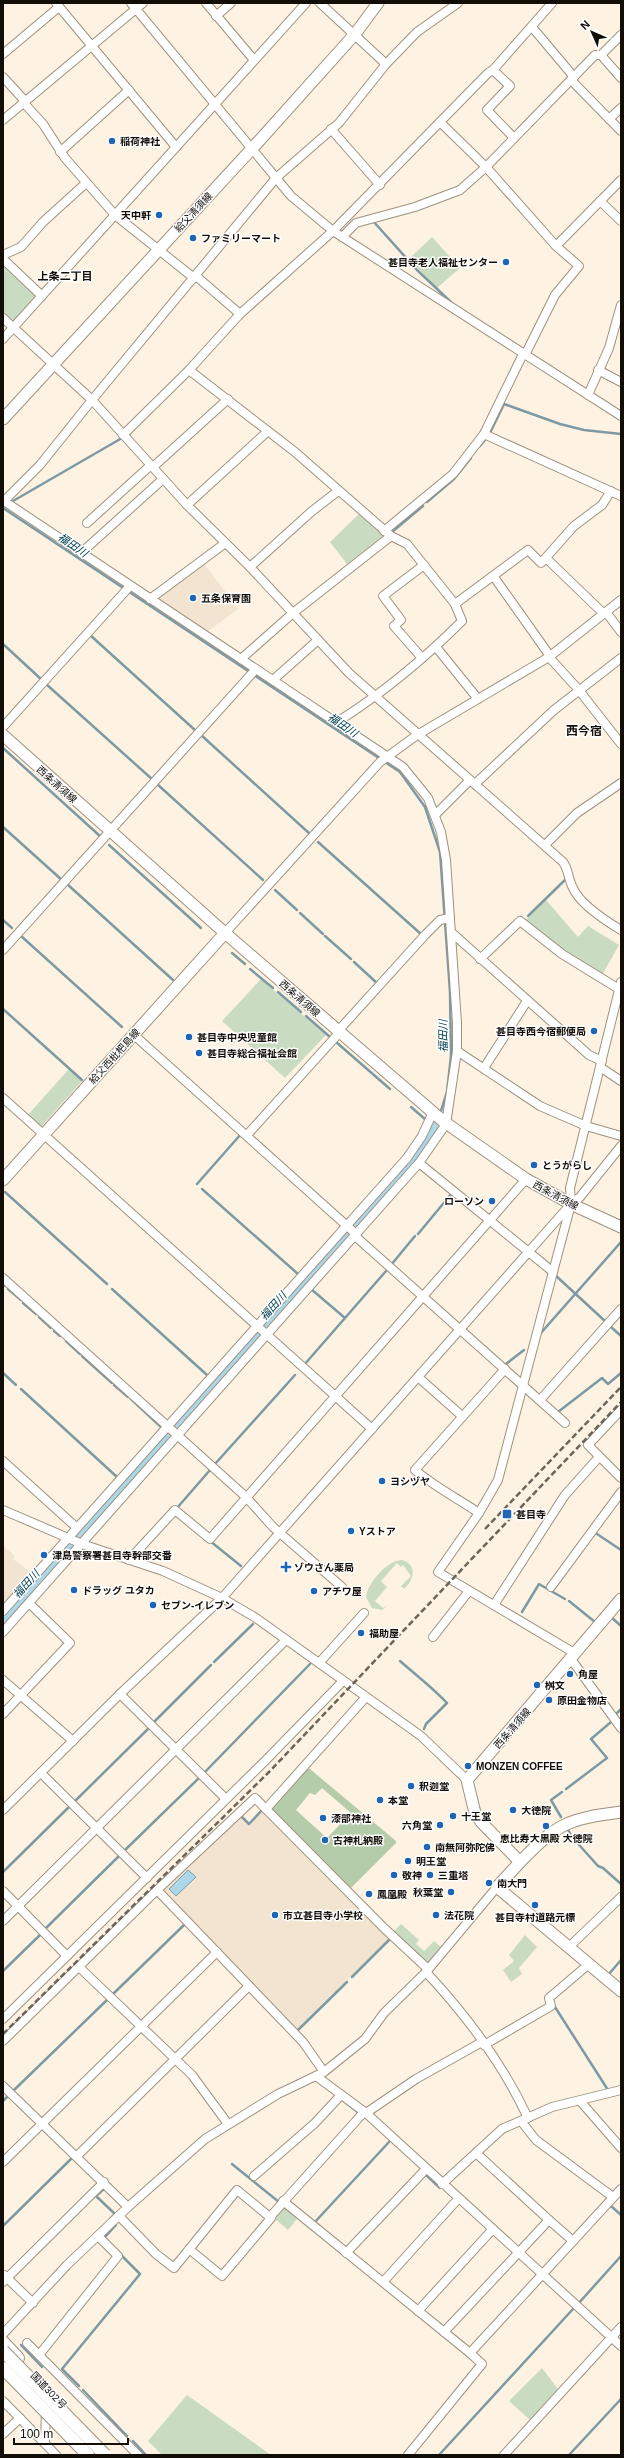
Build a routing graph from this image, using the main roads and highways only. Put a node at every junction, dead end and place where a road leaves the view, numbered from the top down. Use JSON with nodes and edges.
{"nodes":[{"id":1,"x":378,"y":3,"type":"edge"},
{"id":2,"x":3,"y":419,"type":"edge"},
{"id":3,"x":3,"y":735,"type":"edge"},
{"id":4,"x":225,"y":933,"type":"junction"},
{"id":5,"x":3,"y":1180,"type":"edge"},
{"id":6,"x":621,"y":1226,"type":"edge"},
{"id":7,"x":621,"y":1599,"type":"edge"},
{"id":8,"x":620,"y":1814,"type":"edge"},
{"id":9,"x":520,"y":1862,"type":"junction"},
{"id":10,"x":621,"y":1991,"type":"edge"},
{"id":11,"x":3,"y":2342,"type":"edge"},
{"id":12,"x":3,"y":2351,"type":"edge"},
{"id":13,"x":3,"y":2368,"type":"edge"},
{"id":14,"x":88,"y":2455,"type":"edge"},
{"id":15,"x":105,"y":2455,"type":"edge"},
{"id":16,"x":113,"y":2455,"type":"edge"}],
"edges":[{"from":1,"to":2,"type":"main road","name":"給父清須線"},
{"from":3,"to":4,"type":"main road","name":"西条清須線"},
{"from":4,"to":5,"type":"main road","name":"給父西枇杷島線"},
{"from":4,"to":6,"type":"main road","name":"西条清須線"},
{"from":7,"to":9,"type":"main road","name":"西条清須線"},
{"from":8,"to":9,"type":"main road"},
{"from":9,"to":10,"type":"main road"},
{"from":11,"to":16,"type":"highway","name":"国道302号"},
{"from":12,"to":15,"type":"highway","bridge":true},
{"from":13,"to":14,"type":"highway","bridge":true}]}
